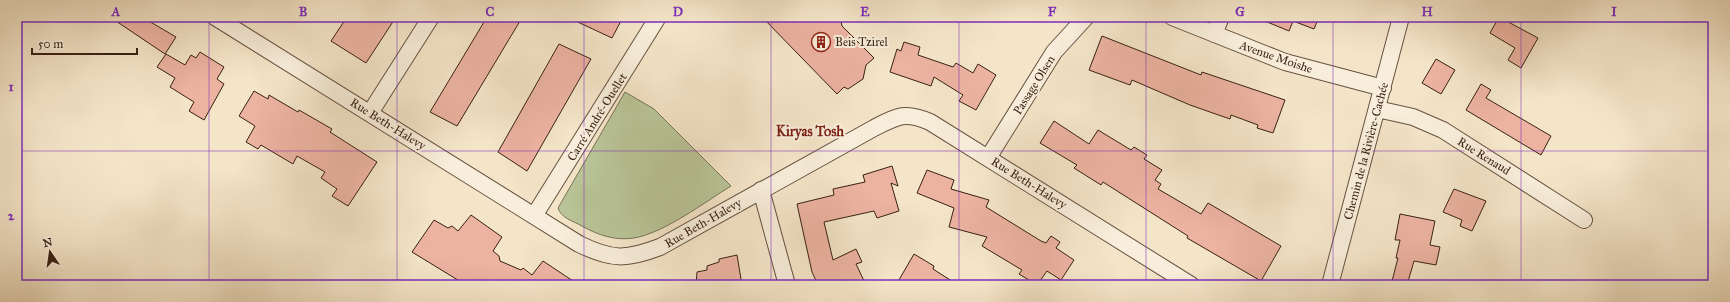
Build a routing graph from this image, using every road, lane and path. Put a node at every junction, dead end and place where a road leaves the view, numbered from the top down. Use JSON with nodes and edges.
{"nodes":[{"id":1,"x":215,"y":17,"type":"edge"},
{"id":2,"x":431,"y":17,"type":"edge"},
{"id":3,"x":658,"y":17,"type":"edge"},
{"id":4,"x":1086,"y":17,"type":"edge"},
{"id":5,"x":1172,"y":17,"type":"edge"},
{"id":6,"x":1221,"y":17,"type":"edge"},
{"id":7,"x":1401,"y":17,"type":"edge"},
{"id":8,"x":1214,"y":34,"type":"junction"},
{"id":9,"x":1383,"y":88,"type":"junction"},
{"id":10,"x":1377,"y":109,"type":"junction"},
{"id":11,"x":370,"y":113,"type":"junction"},
{"id":12,"x":988,"y":158,"type":"junction"},
{"id":13,"x":761,"y":190,"type":"junction"},
{"id":14,"x":534,"y":216,"type":"junction"},
{"id":15,"x":1584,"y":220,"type":"dead end"},
{"id":16,"x":1168,"y":279,"type":"edge"},
{"id":17,"x":787,"y":285,"type":"edge"},
{"id":18,"x":1190,"y":285,"type":"edge"},
{"id":19,"x":1330,"y":285,"type":"edge"}],
"edges":[{"from":1,"to":11,"type":"street","name":"Rue Beth-Halevy"},
{"from":2,"to":11,"type":"street"},
{"from":3,"to":14,"type":"street","name":"Carré André-Ouellet"},
{"from":4,"to":12,"type":"street","name":"Passage Olsen"},
{"from":5,"to":8,"type":"street","name":"Avenue Moishe"},
{"from":6,"to":8,"type":"street"},
{"from":7,"to":9,"type":"street","name":"Chemin de la Rivière-Cachée"},
{"from":8,"to":9,"type":"street","name":"Avenue Moishe"},
{"from":9,"to":10,"type":"street","name":"Chemin de la Rivière-Cachée"},
{"from":10,"to":15,"type":"street","name":"Rue Renaud"},
{"from":10,"to":19,"type":"street","name":"Chemin de la Rivière-Cachée"},
{"from":11,"to":14,"type":"street","name":"Rue Beth-Halevy"},
{"from":12,"to":13,"type":"street","name":"Rue Beth-Halevy"},
{"from":12,"to":16,"type":"street","name":"Rue Beth-Halevy"},
{"from":13,"to":14,"type":"street","name":"Rue Beth-Halevy"},
{"from":13,"to":17,"type":"street"},
{"from":16,"to":18,"type":"street","name":"Rue Beth-Halevy"}]}
